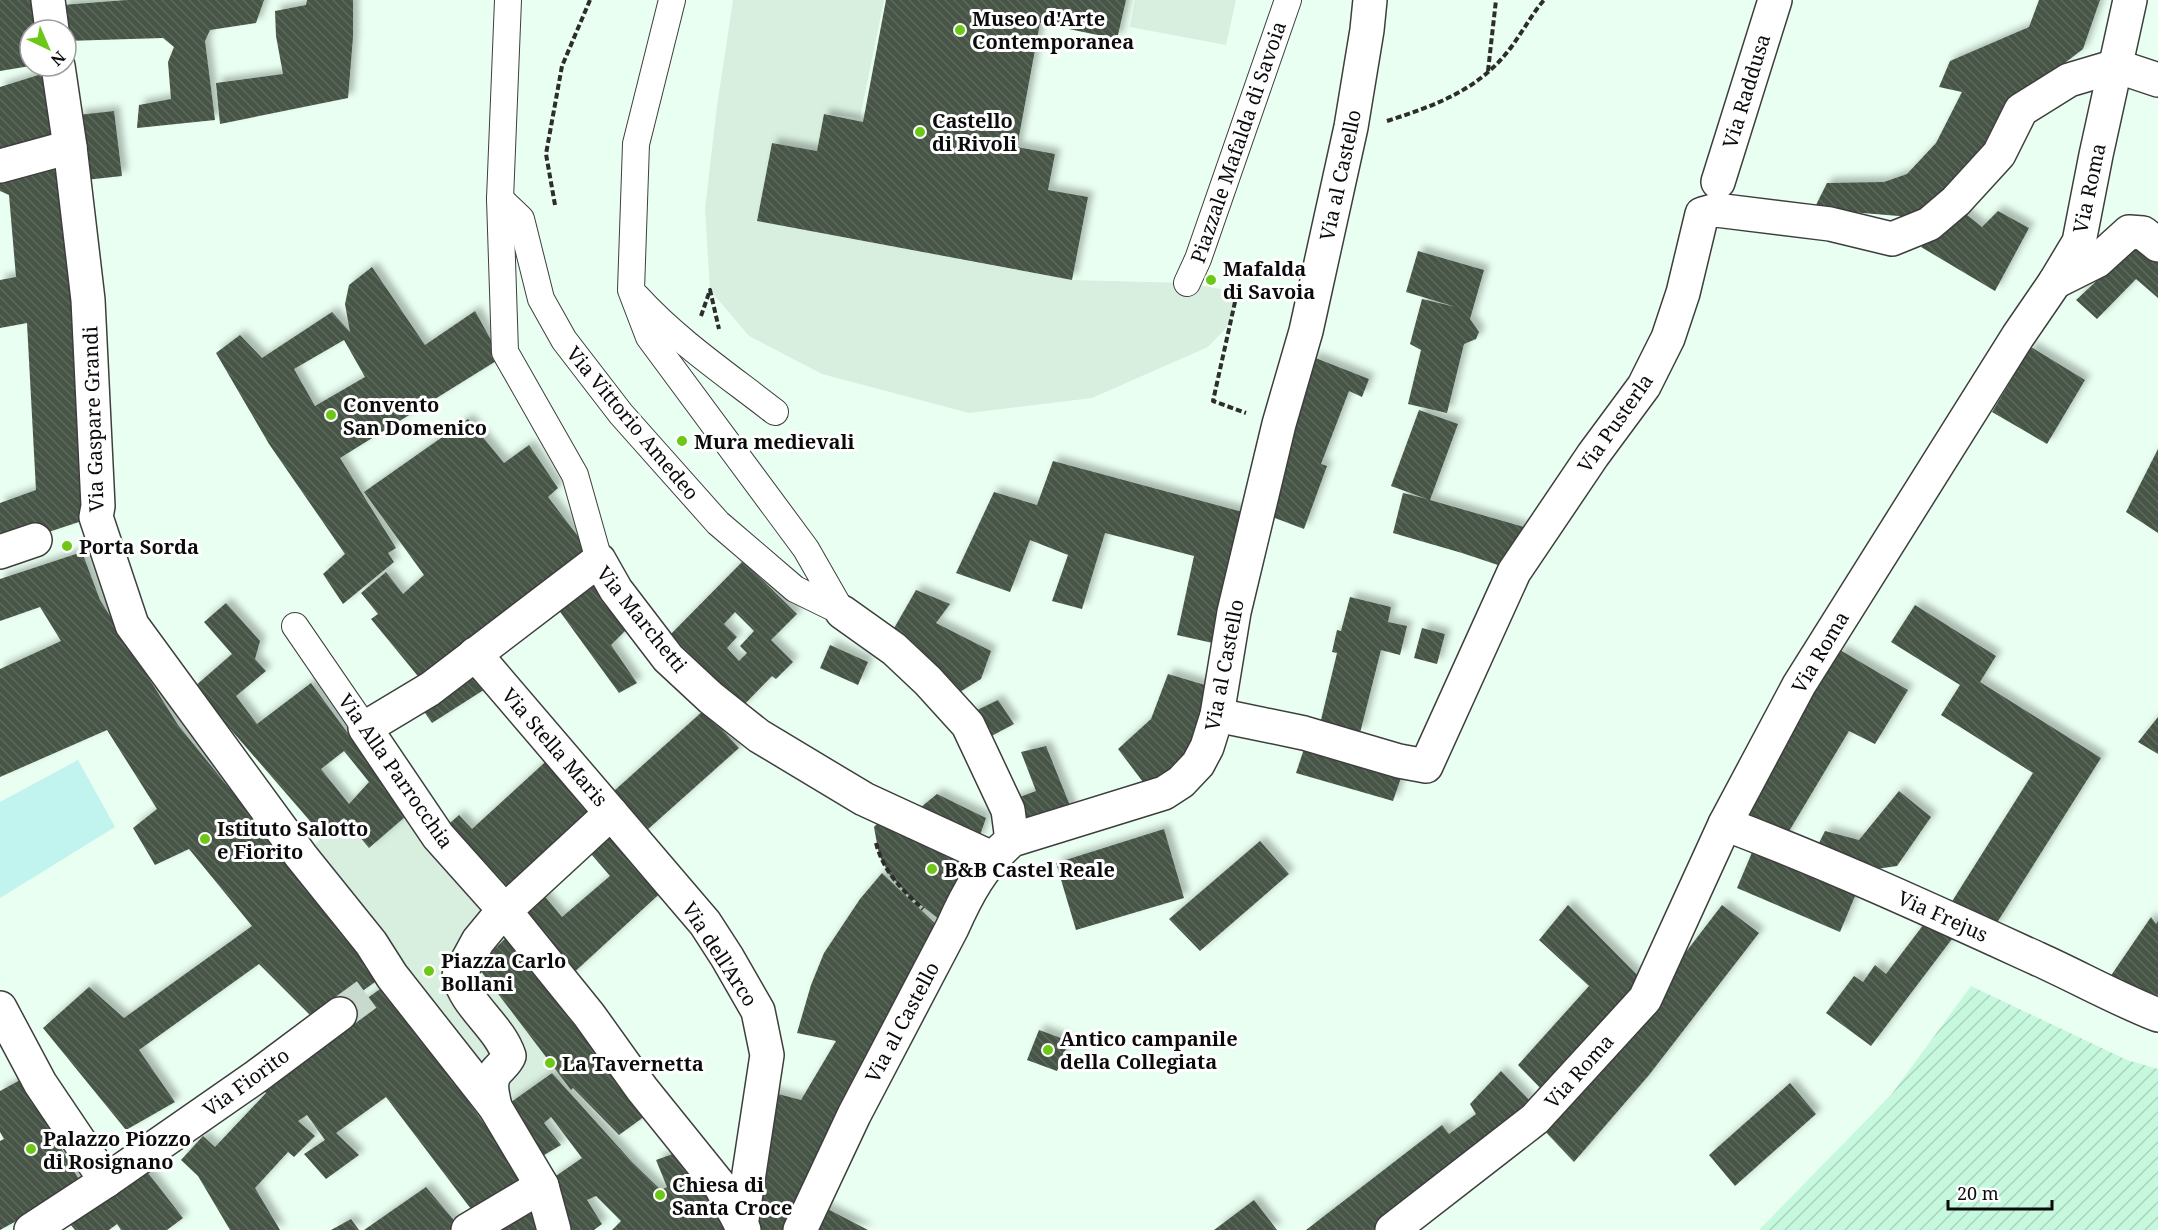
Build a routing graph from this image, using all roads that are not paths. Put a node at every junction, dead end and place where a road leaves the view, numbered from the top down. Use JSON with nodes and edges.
{"nodes":[{"id":1,"x":48,"y":0,"type":"edge"},
{"id":2,"x":508,"y":0,"type":"edge"},
{"id":3,"x":672,"y":0,"type":"edge"},
{"id":4,"x":1288,"y":0,"type":"edge"},
{"id":5,"x":1370,"y":0,"type":"edge"},
{"id":6,"x":1774,"y":0,"type":"edge"},
{"id":7,"x":2130,"y":0,"type":"edge"},
{"id":8,"x":50,"y":18,"type":"edge"},
{"id":9,"x":2116,"y":66,"type":"junction"},
{"id":10,"x":60,"y":78,"type":"edge"},
{"id":11,"x":2158,"y":80,"type":"edge"},
{"id":12,"x":70,"y":147,"type":"junction"},
{"id":13,"x":0,"y":166,"type":"edge"},
{"id":14,"x":1718,"y":182,"type":"dead end"},
{"id":15,"x":500,"y":199,"type":"junction"},
{"id":16,"x":2158,"y":245,"type":"edge"},
{"id":17,"x":2055,"y":282,"type":"junction"},
{"id":18,"x":1187,"y":283,"type":"dead end"},
{"id":19,"x":631,"y":290,"type":"junction"},
{"id":20,"x":775,"y":412,"type":"dead end"},
{"id":21,"x":35,"y":540,"type":"dead end"},
{"id":22,"x":0,"y":552,"type":"edge"},
{"id":23,"x":598,"y":560,"type":"junction"},
{"id":24,"x":842,"y":612,"type":"junction"},
{"id":25,"x":295,"y":626,"type":"dead end"},
{"id":26,"x":476,"y":654,"type":"junction"},
{"id":27,"x":1217,"y":715,"type":"junction"},
{"id":28,"x":365,"y":728,"type":"junction"},
{"id":29,"x":611,"y":813,"type":"junction"},
{"id":30,"x":1725,"y":824,"type":"junction"},
{"id":31,"x":1002,"y":849,"type":"junction"},
{"id":32,"x":505,"y":911,"type":"junction"},
{"id":33,"x":0,"y":1008,"type":"edge"},
{"id":34,"x":340,"y":1014,"type":"tunnel mouth"},
{"id":35,"x":2158,"y":1015,"type":"edge"},
{"id":36,"x":497,"y":1110,"type":"junction"},
{"id":37,"x":106,"y":1181,"type":"junction"},
{"id":38,"x":542,"y":1186,"type":"junction"},
{"id":39,"x":742,"y":1228,"type":"edge"},
{"id":40,"x":31,"y":1230,"type":"edge"},
{"id":41,"x":468,"y":1230,"type":"edge"},
{"id":42,"x":554,"y":1230,"type":"edge"},
{"id":43,"x":800,"y":1230,"type":"edge"},
{"id":44,"x":1392,"y":1230,"type":"edge"}],
"edges":[{"from":1,"to":8,"type":"street"},
{"from":2,"to":15,"type":"street"},
{"from":3,"to":19,"type":"street","name":"Via Vittorio Amedeo"},
{"from":4,"to":18,"type":"street","name":"Piazzale Mafalda di Savoia"},
{"from":5,"to":27,"type":"street","name":"Via al Castello"},
{"from":6,"to":14,"type":"street","name":"Via Raddusa"},
{"from":7,"to":9,"type":"street","name":"Via Roma"},
{"from":9,"to":11,"type":"street"},
{"from":9,"to":17,"type":"street","name":"Via Roma"},
{"from":9,"to":27,"type":"street","name":"Via Pusterla"},
{"from":10,"to":12,"type":"street","name":"Via Gaspare Grandi"},
{"from":12,"to":13,"type":"street"},
{"from":12,"to":36,"type":"street","name":"Via Gaspare Grandi"},
{"from":15,"to":23,"type":"street"},
{"from":15,"to":24,"type":"street","name":"Via Vittorio Amedeo"},
{"from":16,"to":17,"type":"street"},
{"from":17,"to":30,"type":"street","name":"Via Roma"},
{"from":19,"to":20,"type":"street"},
{"from":19,"to":24,"type":"street","name":"Via Vittorio Amedeo"},
{"from":21,"to":22,"type":"street"},
{"from":23,"to":26,"type":"street","name":"Via Marchetti"},
{"from":23,"to":31,"type":"street","name":"Via Marchetti"},
{"from":24,"to":31,"type":"street","name":"Via Vittorio Amedeo"},
{"from":25,"to":28,"type":"street","name":"Via Alla Parrocchia"},
{"from":26,"to":28,"type":"street","name":"Via Marchetti"},
{"from":26,"to":29,"type":"street","name":"Via Stella Maris"},
{"from":27,"to":31,"type":"street","name":"Via al Castello"},
{"from":28,"to":32,"type":"street","name":"Via Alla Parrocchia"},
{"from":29,"to":32,"type":"street","name":"Via Stella Maris"},
{"from":29,"to":39,"type":"street","name":"Via dell'Arco"},
{"from":30,"to":35,"type":"street","name":"Via Frejus"},
{"from":30,"to":44,"type":"street","name":"Via Roma"},
{"from":31,"to":43,"type":"street","name":"Via al Castello"},
{"from":32,"to":36,"type":"street"},
{"from":32,"to":39,"type":"street","name":"Via Alla Parrocchia"},
{"from":33,"to":37,"type":"street"},
{"from":34,"to":37,"type":"street","name":"Via Fiorito"},
{"from":36,"to":38,"type":"street"},
{"from":37,"to":40,"type":"street","name":"Via Fiorito"},
{"from":38,"to":41,"type":"street"},
{"from":38,"to":42,"type":"street"}]}
